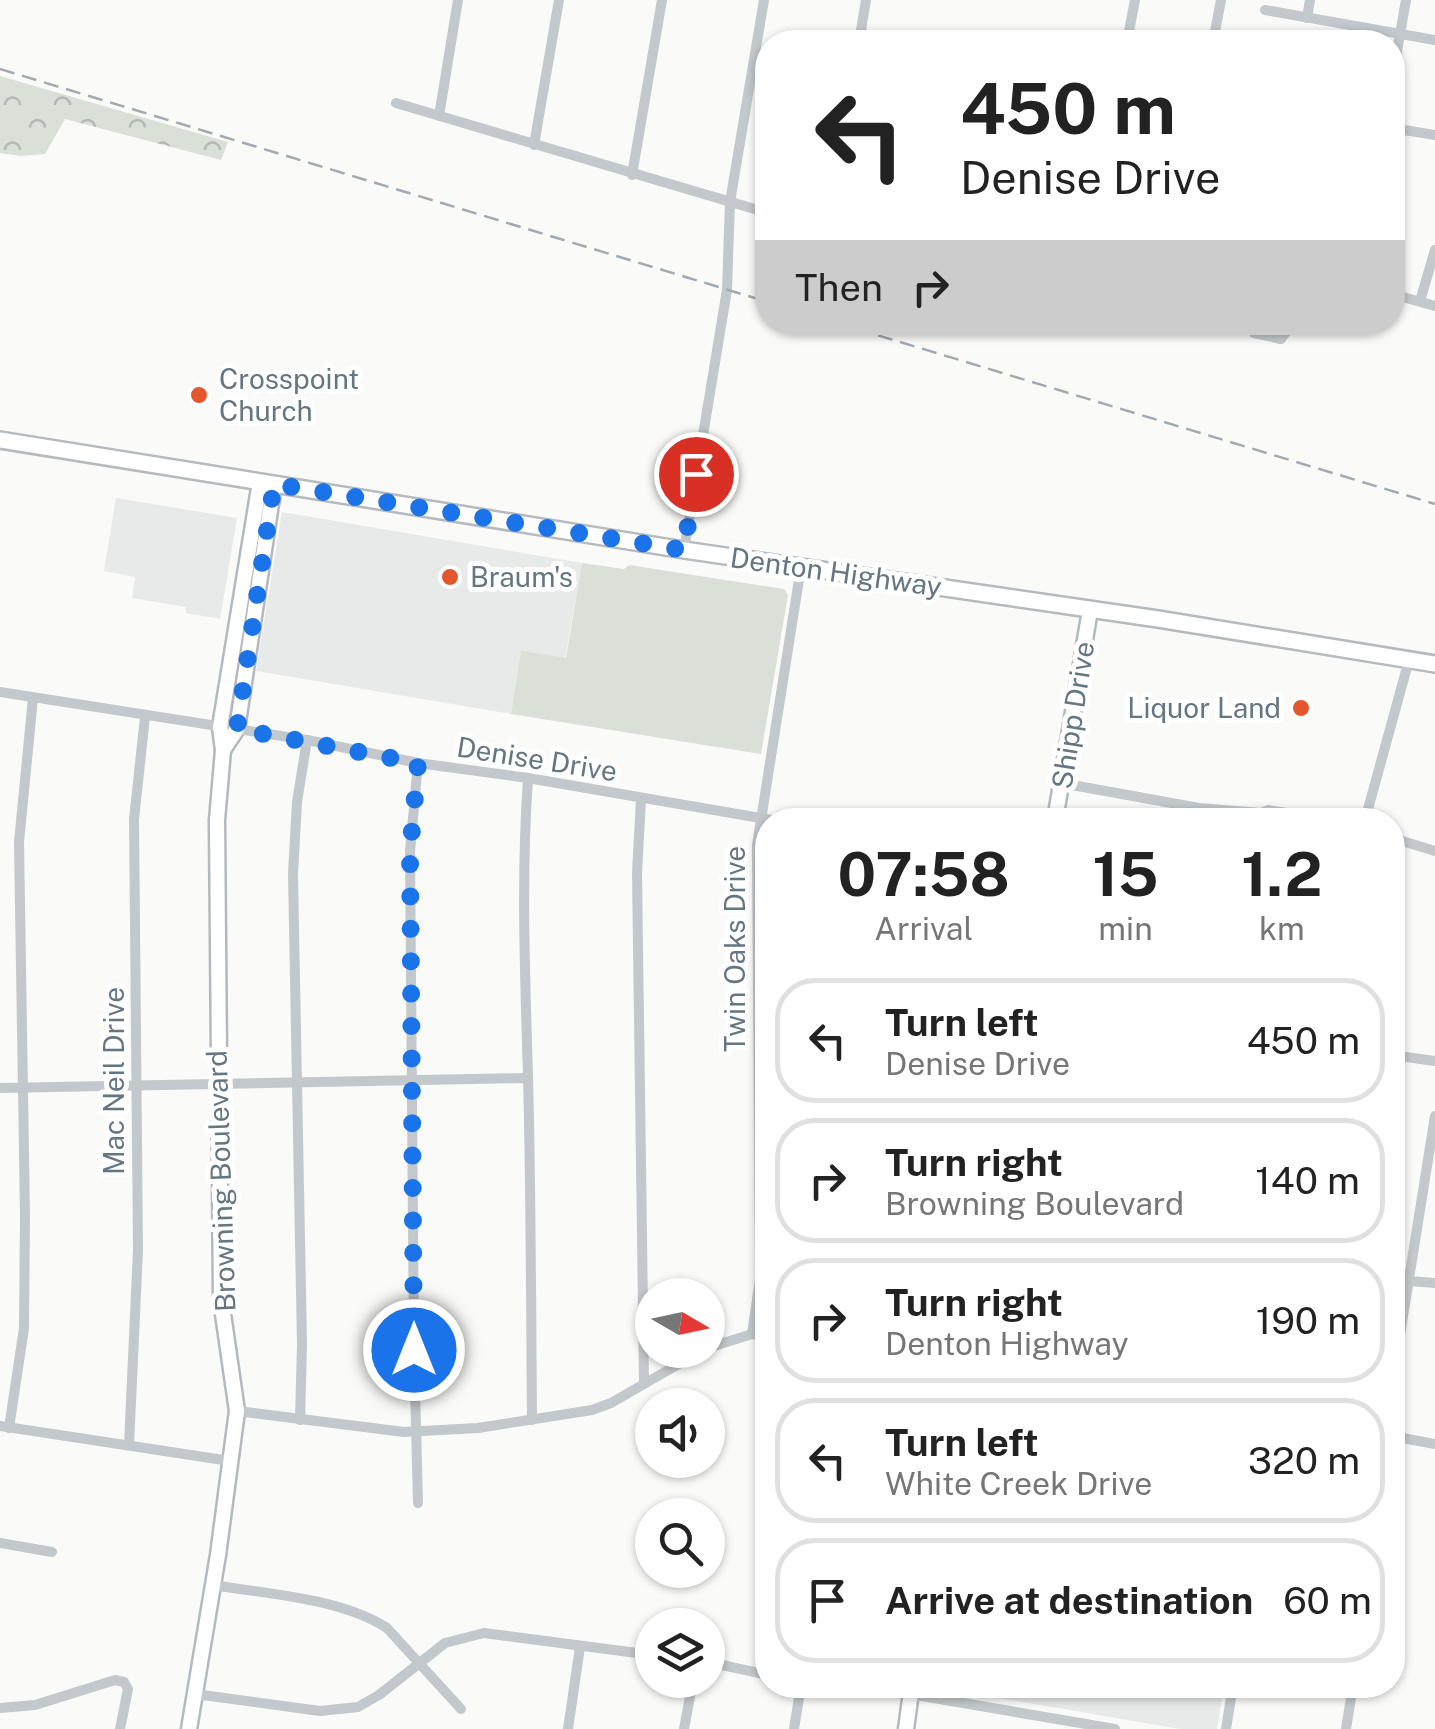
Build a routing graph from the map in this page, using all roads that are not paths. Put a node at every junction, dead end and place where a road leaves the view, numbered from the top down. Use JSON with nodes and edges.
{"nodes":[{"id":1,"x":458,"y":0,"type":"edge"},
{"id":2,"x":559,"y":0,"type":"edge"},
{"id":3,"x":662,"y":0,"type":"edge"},
{"id":4,"x":764,"y":0,"type":"edge"},
{"id":5,"x":866,"y":0,"type":"edge"},
{"id":6,"x":1134,"y":0,"type":"edge"},
{"id":7,"x":1220,"y":0,"type":"edge"},
{"id":8,"x":1310,"y":0,"type":"edge"},
{"id":9,"x":1406,"y":0,"type":"edge"},
{"id":10,"x":1265,"y":10,"type":"dead end"},
{"id":11,"x":1307,"y":18,"type":"junction"},
{"id":12,"x":759,"y":30,"type":"edge"},
{"id":13,"x":861,"y":30,"type":"edge"},
{"id":14,"x":1129,"y":30,"type":"edge"},
{"id":15,"x":1215,"y":30,"type":"edge"},
{"id":16,"x":1377,"y":30,"type":"edge"},
{"id":17,"x":1401,"y":30,"type":"edge"},
{"id":18,"x":1405,"y":35,"type":"edge"},
{"id":19,"x":1435,"y":40,"type":"edge"},
{"id":20,"x":755,"y":53,"type":"edge"},
{"id":21,"x":396,"y":103,"type":"dead end"},
{"id":22,"x":439,"y":116,"type":"junction"},
{"id":23,"x":1405,"y":130,"type":"edge"},
{"id":24,"x":1435,"y":135,"type":"edge"},
{"id":25,"x":534,"y":144,"type":"junction"},
{"id":26,"x":632,"y":174,"type":"junction"},
{"id":27,"x":730,"y":202,"type":"junction"},
{"id":28,"x":755,"y":209,"type":"edge"},
{"id":29,"x":1435,"y":250,"type":"edge"},
{"id":30,"x":1405,"y":297,"type":"edge"},
{"id":31,"x":1420,"y":301,"type":"junction"},
{"id":32,"x":1435,"y":306,"type":"edge"},
{"id":33,"x":0,"y":440,"type":"edge"},
{"id":34,"x":267,"y":483,"type":"junction"},
{"id":35,"x":684,"y":550,"type":"junction"},
{"id":36,"x":801,"y":567,"type":"junction"},
{"id":37,"x":249,"y":594,"type":"junction"},
{"id":38,"x":1090,"y":610,"type":"junction"},
{"id":39,"x":1409,"y":660,"type":"junction"},
{"id":40,"x":1435,"y":664,"type":"edge"},
{"id":41,"x":0,"y":692,"type":"edge"},
{"id":42,"x":33,"y":698,"type":"junction"},
{"id":43,"x":145,"y":717,"type":"junction"},
{"id":44,"x":220,"y":727,"type":"junction"},
{"id":45,"x":237,"y":729,"type":"junction"},
{"id":46,"x":307,"y":740,"type":"junction"},
{"id":47,"x":224,"y":750,"type":"junction"},
{"id":48,"x":418,"y":763,"type":"junction"},
{"id":49,"x":528,"y":778,"type":"junction"},
{"id":50,"x":1062,"y":782,"type":"junction"},
{"id":51,"x":641,"y":798,"type":"junction"},
{"id":52,"x":768,"y":808,"type":"edge"},
{"id":53,"x":1057,"y":808,"type":"edge"},
{"id":54,"x":1172,"y":808,"type":"edge"},
{"id":55,"x":1368,"y":808,"type":"edge"},
{"id":56,"x":755,"y":817,"type":"edge"},
{"id":57,"x":1405,"y":842,"type":"edge"},
{"id":58,"x":1435,"y":850,"type":"edge"},
{"id":59,"x":1405,"y":1057,"type":"edge"},
{"id":60,"x":1435,"y":1062,"type":"edge"},
{"id":61,"x":528,"y":1078,"type":"junction"},
{"id":62,"x":413,"y":1080,"type":"junction"},
{"id":63,"x":298,"y":1082,"type":"junction"},
{"id":64,"x":218,"y":1084,"type":"junction"},
{"id":65,"x":135,"y":1086,"type":"junction"},
{"id":66,"x":0,"y":1088,"type":"edge"},
{"id":67,"x":22,"y":1088,"type":"junction"},
{"id":68,"x":1435,"y":1116,"type":"edge"},
{"id":69,"x":1409,"y":1281,"type":"junction"},
{"id":70,"x":1435,"y":1283,"type":"edge"},
{"id":71,"x":1405,"y":1305,"type":"edge"},
{"id":72,"x":755,"y":1313,"type":"edge"},
{"id":73,"x":752,"y":1334,"type":"junction"},
{"id":74,"x":755,"y":1335,"type":"edge"},
{"id":75,"x":725,"y":1343,"type":"edge"},
{"id":76,"x":670,"y":1368,"type":"edge"},
{"id":77,"x":644,"y":1382,"type":"junction"},
{"id":78,"x":237,"y":1410,"type":"junction"},
{"id":79,"x":300,"y":1420,"type":"junction"},
{"id":80,"x":532,"y":1420,"type":"junction"},
{"id":81,"x":4,"y":1427,"type":"edge"},
{"id":82,"x":416,"y":1432,"type":"junction"},
{"id":83,"x":1405,"y":1438,"type":"edge"},
{"id":84,"x":1435,"y":1444,"type":"edge"},
{"id":85,"x":128,"y":1445,"type":"junction"},
{"id":86,"x":230,"y":1461,"type":"junction"},
{"id":87,"x":418,"y":1503,"type":"dead end"},
{"id":88,"x":0,"y":1543,"type":"edge"},
{"id":89,"x":52,"y":1552,"type":"dead end"},
{"id":90,"x":213,"y":1585,"type":"junction"},
{"id":91,"x":580,"y":1647,"type":"junction"},
{"id":92,"x":635,"y":1653,"type":"edge"},
{"id":93,"x":418,"y":1662,"type":"junction"},
{"id":94,"x":725,"y":1666,"type":"edge"},
{"id":95,"x":755,"y":1672,"type":"edge"},
{"id":96,"x":195,"y":1694,"type":"junction"},
{"id":97,"x":690,"y":1698,"type":"edge"},
{"id":98,"x":799,"y":1698,"type":"edge"},
{"id":99,"x":910,"y":1698,"type":"edge"},
{"id":100,"x":953,"y":1698,"type":"edge"},
{"id":101,"x":1231,"y":1698,"type":"edge"},
{"id":102,"x":1350,"y":1698,"type":"edge"},
{"id":103,"x":0,"y":1708,"type":"edge"},
{"id":104,"x":461,"y":1709,"type":"dead end"},
{"id":105,"x":1028,"y":1714,"type":"junction"},
{"id":106,"x":120,"y":1729,"type":"edge"},
{"id":107,"x":189,"y":1729,"type":"edge"},
{"id":108,"x":568,"y":1729,"type":"edge"},
{"id":109,"x":684,"y":1729,"type":"edge"},
{"id":110,"x":794,"y":1729,"type":"edge"},
{"id":111,"x":906,"y":1729,"type":"edge"},
{"id":112,"x":1026,"y":1729,"type":"edge"},
{"id":113,"x":1115,"y":1729,"type":"edge"},
{"id":114,"x":1226,"y":1729,"type":"edge"},
{"id":115,"x":1346,"y":1729,"type":"edge"}],
"edges":[{"from":1,"to":22,"type":"street"},
{"from":2,"to":25,"type":"street"},
{"from":3,"to":26,"type":"street"},
{"from":4,"to":12,"type":"street"},
{"from":5,"to":13,"type":"street"},
{"from":6,"to":14,"type":"street"},
{"from":7,"to":15,"type":"street"},
{"from":8,"to":11,"type":"street"},
{"from":9,"to":17,"type":"street"},
{"from":10,"to":11,"type":"street"},
{"from":11,"to":16,"type":"street"},
{"from":18,"to":19,"type":"street"},
{"from":20,"to":27,"type":"street"},
{"from":21,"to":22,"type":"street"},
{"from":22,"to":25,"type":"street"},
{"from":23,"to":24,"type":"street"},
{"from":25,"to":26,"type":"street"},
{"from":26,"to":27,"type":"street"},
{"from":27,"to":28,"type":"street"},
{"from":27,"to":35,"type":"street"},
{"from":29,"to":31,"type":"street"},
{"from":30,"to":31,"type":"street"},
{"from":31,"to":32,"type":"street"},
{"from":33,"to":34,"type":"main road","name":"Denton Highway"},
{"from":34,"to":35,"type":"main road","name":"Denton Highway"},
{"from":34,"to":37,"type":"street","name":"Browning Boulevard"},
{"from":35,"to":36,"type":"main road","name":"Denton Highway"},
{"from":36,"to":38,"type":"main road","name":"Denton Highway"},
{"from":36,"to":52,"type":"street","name":"Twin Oaks Drive"},
{"from":37,"to":44,"type":"street","name":"Browning Boulevard"},
{"from":37,"to":45,"type":"street","name":"Browning Boulevard"},
{"from":38,"to":39,"type":"main road","name":"Denton Highway"},
{"from":38,"to":50,"type":"street","name":"Shipp Drive"},
{"from":39,"to":40,"type":"main road","name":"Denton Highway"},
{"from":39,"to":55,"type":"street"},
{"from":41,"to":42,"type":"street","name":"Denise Drive"},
{"from":42,"to":43,"type":"street","name":"Denise Drive"},
{"from":42,"to":67,"type":"street"},
{"from":43,"to":44,"type":"street","name":"Denise Drive"},
{"from":43,"to":65,"type":"street","name":"Mac Neil Drive"},
{"from":44,"to":45,"type":"street","name":"Denise Drive"},
{"from":44,"to":47,"type":"street","name":"Browning Boulevard"},
{"from":45,"to":46,"type":"street","name":"Denise Drive"},
{"from":45,"to":47,"type":"street","name":"Browning Boulevard"},
{"from":46,"to":48,"type":"street","name":"Denise Drive"},
{"from":46,"to":63,"type":"street"},
{"from":47,"to":64,"type":"street","name":"Browning Boulevard"},
{"from":48,"to":49,"type":"street","name":"Denise Drive"},
{"from":48,"to":62,"type":"street"},
{"from":49,"to":51,"type":"street","name":"Denise Drive"},
{"from":49,"to":61,"type":"street"},
{"from":50,"to":53,"type":"street","name":"Shipp Drive"},
{"from":50,"to":54,"type":"street"},
{"from":51,"to":56,"type":"street","name":"Denise Drive"},
{"from":51,"to":77,"type":"street"},
{"from":57,"to":58,"type":"street"},
{"from":59,"to":60,"type":"street"},
{"from":61,"to":62,"type":"street"},
{"from":61,"to":80,"type":"street"},
{"from":62,"to":63,"type":"street"},
{"from":62,"to":82,"type":"street"},
{"from":63,"to":64,"type":"street"},
{"from":63,"to":79,"type":"street"},
{"from":64,"to":65,"type":"street"},
{"from":64,"to":78,"type":"street","name":"Browning Boulevard"},
{"from":65,"to":67,"type":"street"},
{"from":65,"to":85,"type":"street","name":"Mac Neil Drive"},
{"from":66,"to":67,"type":"street"},
{"from":67,"to":81,"type":"street"},
{"from":68,"to":69,"type":"street"},
{"from":69,"to":70,"type":"street"},
{"from":69,"to":71,"type":"street"},
{"from":72,"to":73,"type":"street","name":"Twin Oaks Drive"},
{"from":73,"to":74,"type":"street"},
{"from":73,"to":75,"type":"street"},
{"from":76,"to":77,"type":"street"},
{"from":77,"to":80,"type":"street"},
{"from":78,"to":79,"type":"street"},
{"from":78,"to":86,"type":"street","name":"Browning Boulevard"},
{"from":79,"to":82,"type":"street"},
{"from":80,"to":82,"type":"street"},
{"from":81,"to":85,"type":"street"},
{"from":82,"to":87,"type":"street"},
{"from":83,"to":84,"type":"street"},
{"from":85,"to":86,"type":"street"},
{"from":86,"to":90,"type":"street","name":"Browning Boulevard"},
{"from":88,"to":89,"type":"street"},
{"from":90,"to":93,"type":"street"},
{"from":90,"to":96,"type":"street","name":"Browning Boulevard"},
{"from":91,"to":92,"type":"street"},
{"from":91,"to":93,"type":"street"},
{"from":91,"to":108,"type":"street"},
{"from":93,"to":96,"type":"street"},
{"from":93,"to":104,"type":"street"},
{"from":94,"to":95,"type":"street"},
{"from":96,"to":107,"type":"street","name":"Browning Boulevard"},
{"from":97,"to":109,"type":"street"},
{"from":98,"to":110,"type":"street"},
{"from":99,"to":111,"type":"street"},
{"from":100,"to":105,"type":"street"},
{"from":101,"to":114,"type":"street"},
{"from":102,"to":115,"type":"street"},
{"from":103,"to":106,"type":"street"},
{"from":105,"to":112,"type":"street"},
{"from":105,"to":113,"type":"street"}]}
